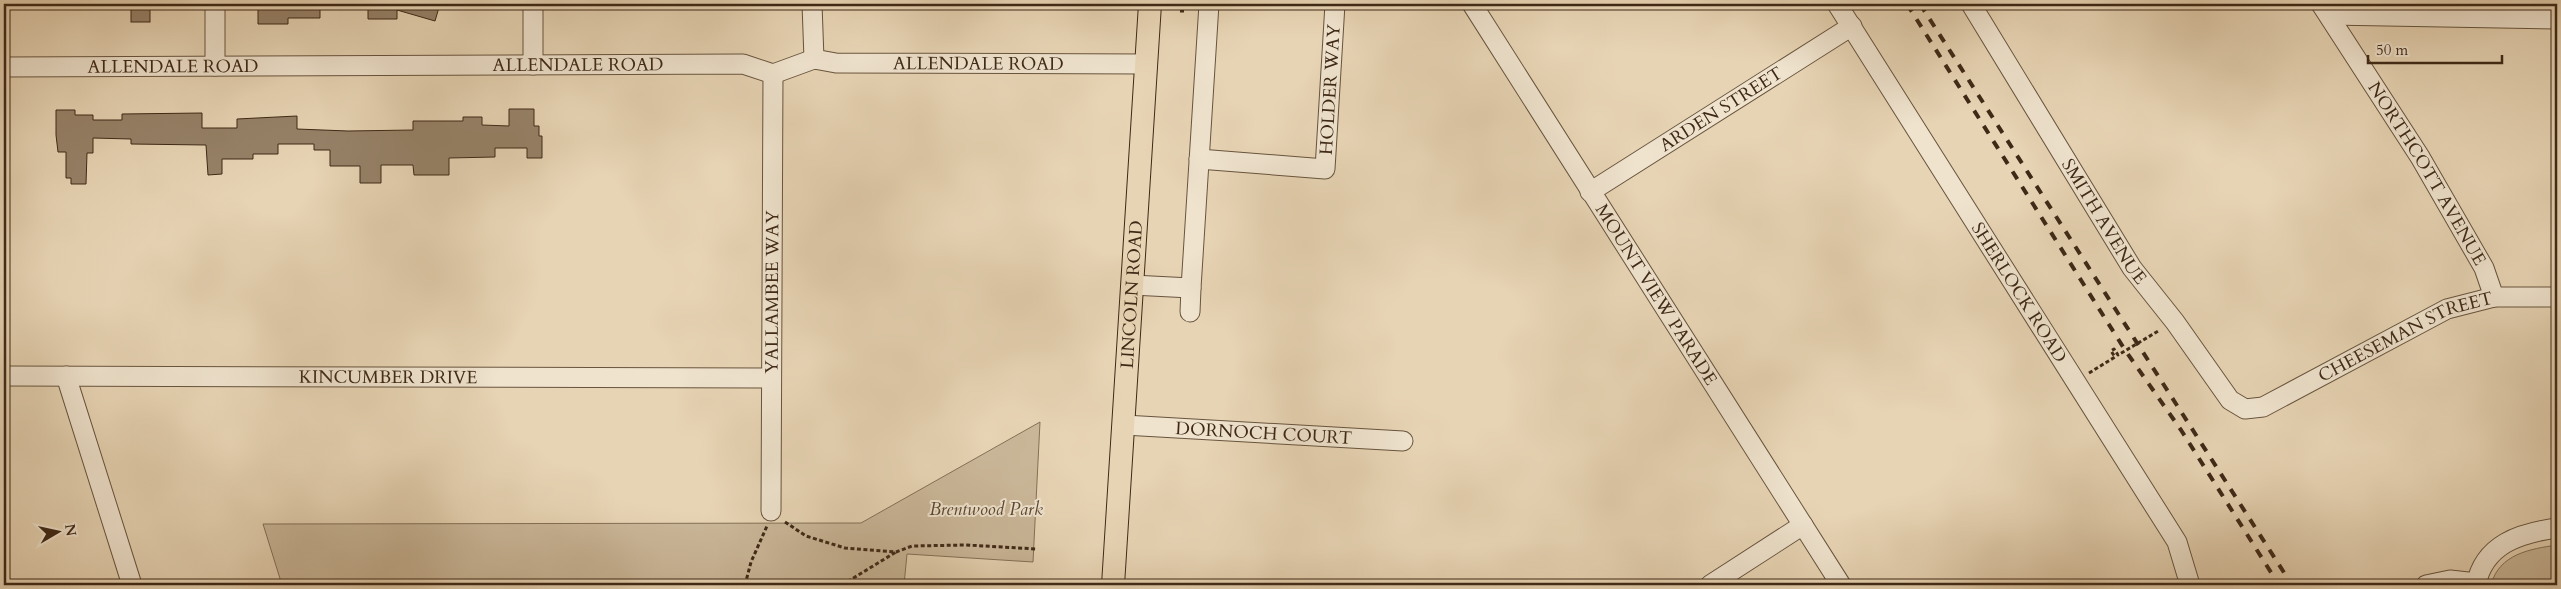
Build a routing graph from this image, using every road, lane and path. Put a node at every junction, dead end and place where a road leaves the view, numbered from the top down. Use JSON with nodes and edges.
{"nodes":[{"id":1,"x":215,"y":4,"type":"edge"},
{"id":2,"x":533,"y":4,"type":"edge"},
{"id":3,"x":812,"y":4,"type":"edge"},
{"id":4,"x":1150,"y":4,"type":"edge"},
{"id":5,"x":1208,"y":4,"type":"edge"},
{"id":6,"x":1335,"y":4,"type":"edge"},
{"id":7,"x":1472,"y":4,"type":"edge"},
{"id":8,"x":1837,"y":4,"type":"edge"},
{"id":9,"x":1971,"y":4,"type":"edge"},
{"id":10,"x":2325,"y":10,"type":"edge"},
{"id":11,"x":2557,"y":20,"type":"edge"},
{"id":12,"x":1852,"y":26,"type":"junction"},
{"id":13,"x":814,"y":59,"type":"junction"},
{"id":14,"x":1146,"y":64,"type":"junction"},
{"id":15,"x":533,"y":65,"type":"junction"},
{"id":16,"x":215,"y":66,"type":"junction"},
{"id":17,"x":4,"y":67,"type":"edge"},
{"id":18,"x":773,"y":74,"type":"junction"},
{"id":19,"x":1199,"y":159,"type":"junction"},
{"id":20,"x":1590,"y":192,"type":"junction"},
{"id":21,"x":1132,"y":285,"type":"junction"},
{"id":22,"x":1191,"y":288,"type":"junction"},
{"id":23,"x":2557,"y":297,"type":"edge"},
{"id":24,"x":2494,"y":298,"type":"junction"},
{"id":25,"x":1190,"y":312,"type":"dead end"},
{"id":26,"x":2175,"y":322,"type":"junction"},
{"id":27,"x":4,"y":376,"type":"edge"},
{"id":28,"x":66,"y":376,"type":"junction"},
{"id":29,"x":771,"y":378,"type":"junction"},
{"id":30,"x":2076,"y":381,"type":"junction"},
{"id":31,"x":2263,"y":407,"type":"joint"},
{"id":32,"x":1124,"y":425,"type":"junction"},
{"id":33,"x":1403,"y":441,"type":"dead end"},
{"id":34,"x":771,"y":511,"type":"junction"},
{"id":35,"x":1803,"y":525,"type":"junction"},
{"id":36,"x":2557,"y":528,"type":"edge"},
{"id":37,"x":1037,"y":549,"type":"dead end"},
{"id":38,"x":896,"y":552,"type":"junction"},
{"id":39,"x":2476,"y":584,"type":"edge"},
{"id":40,"x":132,"y":585,"type":"edge"},
{"id":41,"x":745,"y":585,"type":"edge"},
{"id":42,"x":842,"y":585,"type":"edge"},
{"id":43,"x":1113,"y":585,"type":"edge"},
{"id":44,"x":1710,"y":585,"type":"edge"},
{"id":45,"x":1841,"y":585,"type":"edge"},
{"id":46,"x":2190,"y":585,"type":"edge"},
{"id":47,"x":2426,"y":585,"type":"edge"}],
"edges":[{"from":1,"to":16,"type":"street"},
{"from":2,"to":15,"type":"street"},
{"from":3,"to":13,"type":"street"},
{"from":4,"to":14,"type":"main road","name":"LINCOLN ROAD"},
{"from":5,"to":19,"type":"street"},
{"from":6,"to":19,"type":"street","name":"HOLDER WAY"},
{"from":7,"to":20,"type":"street","name":"MOUNT VIEW PARADE"},
{"from":8,"to":12,"type":"street","name":"SHERLOCK ROAD"},
{"from":9,"to":26,"type":"street","name":"SMITH AVENUE"},
{"from":10,"to":11,"type":"street"},
{"from":10,"to":24,"type":"street","name":"NORTHCOTT AVENUE"},
{"from":12,"to":20,"type":"street","name":"ARDEN STREET"},
{"from":12,"to":30,"type":"street","name":"SHERLOCK ROAD"},
{"from":13,"to":14,"type":"street","name":"ALLENDALE ROAD"},
{"from":13,"to":18,"type":"street","name":"ALLENDALE ROAD"},
{"from":14,"to":21,"type":"main road","name":"LINCOLN ROAD"},
{"from":15,"to":16,"type":"street","name":"ALLENDALE ROAD"},
{"from":15,"to":18,"type":"street","name":"ALLENDALE ROAD"},
{"from":16,"to":17,"type":"street","name":"ALLENDALE ROAD"},
{"from":18,"to":29,"type":"street","name":"YALLAMBEE WAY"},
{"from":19,"to":22,"type":"street"},
{"from":20,"to":35,"type":"street","name":"MOUNT VIEW PARADE"},
{"from":21,"to":22,"type":"street"},
{"from":21,"to":32,"type":"main road","name":"LINCOLN ROAD"},
{"from":22,"to":25,"type":"street"},
{"from":23,"to":24,"type":"street","name":"CHEESEMAN STREET"},
{"from":24,"to":31,"type":"street","name":"CHEESEMAN STREET"},
{"from":26,"to":30,"type":"path"},
{"from":26,"to":31,"type":"street","name":"SMITH AVENUE"},
{"from":27,"to":28,"type":"street","name":"KINCUMBER DRIVE"},
{"from":28,"to":29,"type":"street","name":"KINCUMBER DRIVE"},
{"from":28,"to":40,"type":"street"},
{"from":29,"to":34,"type":"street","name":"YALLAMBEE WAY"},
{"from":30,"to":46,"type":"street","name":"SHERLOCK ROAD"},
{"from":32,"to":33,"type":"street","name":"DORNOCH COURT"},
{"from":32,"to":43,"type":"main road","name":"LINCOLN ROAD"},
{"from":34,"to":38,"type":"path"},
{"from":34,"to":41,"type":"path"},
{"from":35,"to":44,"type":"street"},
{"from":35,"to":45,"type":"street","name":"MOUNT VIEW PARADE"},
{"from":36,"to":39,"type":"street"},
{"from":37,"to":38,"type":"path"},
{"from":38,"to":42,"type":"path"},
{"from":39,"to":47,"type":"street"}]}
